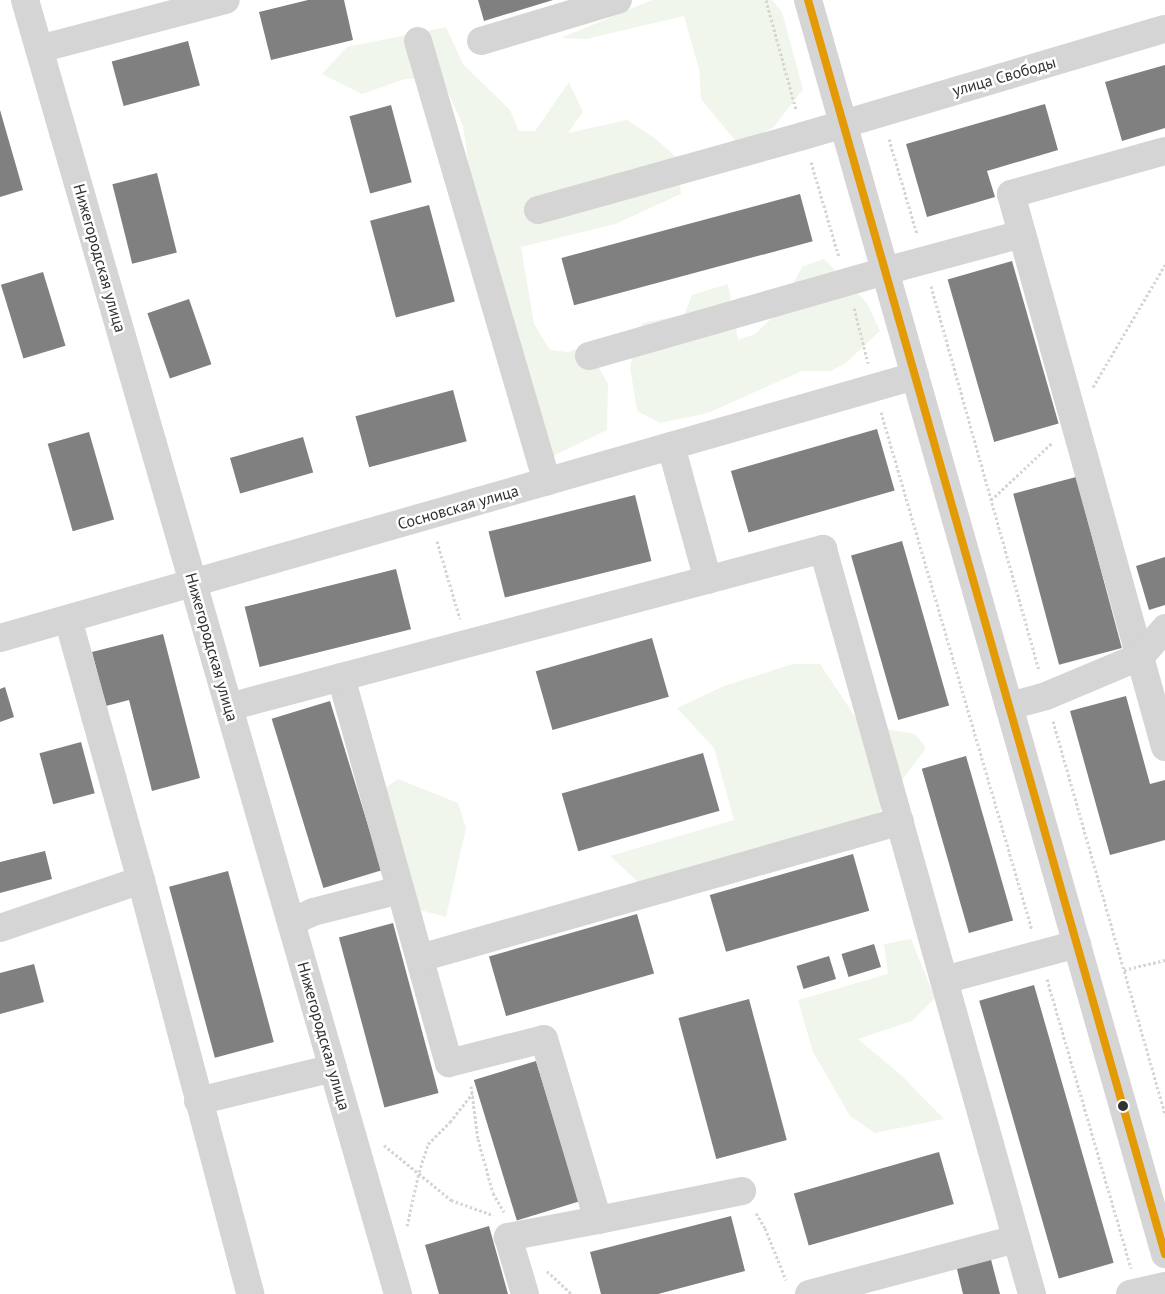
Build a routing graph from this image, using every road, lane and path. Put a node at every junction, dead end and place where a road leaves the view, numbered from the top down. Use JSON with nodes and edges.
{"nodes":[{"id":1,"x":25,"y":0,"type":"edge"},
{"id":2,"x":226,"y":0,"type":"edge"},
{"id":3,"x":618,"y":0,"type":"edge"},
{"id":4,"x":766,"y":0,"type":"edge"},
{"id":5,"x":808,"y":0,"type":"edge"},
{"id":6,"x":1165,"y":29,"type":"edge"},
{"id":7,"x":418,"y":41,"type":"dead end"},
{"id":8,"x":481,"y":41,"type":"dead end"},
{"id":9,"x":39,"y":48,"type":"junction"},
{"id":10,"x":881,"y":112,"type":"junction"},
{"id":11,"x":844,"y":123,"type":"junction"},
{"id":12,"x":803,"y":136,"type":"junction"},
{"id":13,"x":1165,"y":151,"type":"edge"},
{"id":14,"x":538,"y":210,"type":"dead end"},
{"id":15,"x":1022,"y":234,"type":"junction"},
{"id":16,"x":924,"y":260,"type":"junction"},
{"id":17,"x":886,"y":270,"type":"junction"},
{"id":18,"x":847,"y":282,"type":"junction"},
{"id":19,"x":589,"y":356,"type":"dead end"},
{"id":20,"x":916,"y":376,"type":"junction"},
{"id":21,"x":874,"y":388,"type":"junction"},
{"id":22,"x":671,"y":446,"type":"junction"},
{"id":23,"x":546,"y":482,"type":"junction"},
{"id":24,"x":435,"y":536,"type":"dead end"},
{"id":25,"x":708,"y":580,"type":"junction"},
{"id":26,"x":193,"y":583,"type":"junction"},
{"id":27,"x":68,"y":618,"type":"junction"},
{"id":28,"x":1165,"y":628,"type":"edge"},
{"id":29,"x":0,"y":638,"type":"edge"},
{"id":30,"x":467,"y":643,"type":"junction"},
{"id":31,"x":1141,"y":656,"type":"junction"},
{"id":32,"x":341,"y":677,"type":"junction"},
{"id":33,"x":1046,"y":696,"type":"junction"},
{"id":34,"x":1009,"y":706,"type":"junction"},
{"id":35,"x":229,"y":707,"type":"junction"},
{"id":36,"x":1165,"y":747,"type":"edge"},
{"id":37,"x":900,"y":821,"type":"junction"},
{"id":38,"x":141,"y":880,"type":"junction"},
{"id":39,"x":400,"y":890,"type":"junction"},
{"id":40,"x":291,"y":922,"type":"junction"},
{"id":41,"x":0,"y":928,"type":"edge"},
{"id":42,"x":1077,"y":944,"type":"junction"},
{"id":43,"x":1039,"y":954,"type":"junction"},
{"id":44,"x":420,"y":958,"type":"junction"},
{"id":45,"x":1165,"y":960,"type":"edge"},
{"id":46,"x":1124,"y":970,"type":"junction"},
{"id":47,"x":944,"y":980,"type":"junction"},
{"id":48,"x":467,"y":1058,"type":"junction"},
{"id":49,"x":333,"y":1068,"type":"junction"},
{"id":50,"x":472,"y":1094,"type":"junction"},
{"id":51,"x":198,"y":1101,"type":"junction"},
{"id":52,"x":1165,"y":1115,"type":"edge"},
{"id":53,"x":379,"y":1141,"type":"dead end"},
{"id":54,"x":419,"y":1172,"type":"junction"},
{"id":55,"x":742,"y":1191,"type":"joint"},
{"id":56,"x":598,"y":1220,"type":"junction"},
{"id":57,"x":512,"y":1227,"type":"junction"},
{"id":58,"x":406,"y":1233,"type":"dead end"},
{"id":59,"x":1016,"y":1239,"type":"junction"},
{"id":60,"x":1165,"y":1254,"type":"edge"},
{"id":61,"x":1165,"y":1286,"type":"edge"},
{"id":62,"x":799,"y":1290,"type":"edge"},
{"id":63,"x":1134,"y":1293,"type":"edge"},
{"id":64,"x":250,"y":1294,"type":"edge"},
{"id":65,"x":398,"y":1294,"type":"edge"},
{"id":66,"x":525,"y":1294,"type":"edge"},
{"id":67,"x":1032,"y":1294,"type":"edge"}],
"edges":[{"from":1,"to":9,"type":"street","name":"Нижегородская улица"},
{"from":2,"to":9,"type":"street"},
{"from":3,"to":8,"type":"street"},
{"from":4,"to":12,"type":"path"},
{"from":5,"to":11,"type":"street"},
{"from":6,"to":10,"type":"street","name":"улица Свободы"},
{"from":7,"to":23,"type":"street"},
{"from":9,"to":26,"type":"street","name":"Нижегородская улица"},
{"from":10,"to":11,"type":"street","name":"улица Свободы"},
{"from":10,"to":16,"type":"path"},
{"from":11,"to":12,"type":"street","name":"улица Свободы"},
{"from":11,"to":17,"type":"street"},
{"from":12,"to":14,"type":"street","name":"улица Свободы"},
{"from":12,"to":18,"type":"path"},
{"from":13,"to":15,"type":"street"},
{"from":15,"to":16,"type":"street"},
{"from":15,"to":31,"type":"street"},
{"from":16,"to":17,"type":"street"},
{"from":16,"to":33,"type":"path"},
{"from":17,"to":18,"type":"street"},
{"from":17,"to":20,"type":"street"},
{"from":18,"to":19,"type":"street"},
{"from":18,"to":21,"type":"path"},
{"from":20,"to":21,"type":"street","name":"Сосновская улица"},
{"from":20,"to":34,"type":"street"},
{"from":21,"to":22,"type":"street","name":"Сосновская улица"},
{"from":21,"to":43,"type":"path"},
{"from":22,"to":23,"type":"street","name":"Сосновская улица"},
{"from":22,"to":25,"type":"street"},
{"from":23,"to":26,"type":"street","name":"Сосновская улица"},
{"from":24,"to":30,"type":"path"},
{"from":25,"to":30,"type":"street"},
{"from":25,"to":37,"type":"street"},
{"from":26,"to":27,"type":"street","name":"Сосновская улица"},
{"from":26,"to":35,"type":"street","name":"Нижегородская улица"},
{"from":27,"to":29,"type":"street","name":"Сосновская улица"},
{"from":27,"to":38,"type":"street"},
{"from":28,"to":31,"type":"street"},
{"from":30,"to":32,"type":"street"},
{"from":31,"to":33,"type":"street"},
{"from":31,"to":36,"type":"street"},
{"from":32,"to":35,"type":"street"},
{"from":32,"to":39,"type":"street"},
{"from":33,"to":34,"type":"street"},
{"from":33,"to":46,"type":"path"},
{"from":34,"to":42,"type":"street"},
{"from":35,"to":40,"type":"street","name":"Нижегородская улица"},
{"from":37,"to":44,"type":"street"},
{"from":37,"to":47,"type":"street"},
{"from":38,"to":41,"type":"street"},
{"from":38,"to":51,"type":"street"},
{"from":39,"to":40,"type":"street"},
{"from":39,"to":44,"type":"street"},
{"from":40,"to":49,"type":"street","name":"Нижегородская улица"},
{"from":42,"to":43,"type":"street"},
{"from":42,"to":60,"type":"street"},
{"from":43,"to":47,"type":"street"},
{"from":43,"to":63,"type":"path"},
{"from":44,"to":48,"type":"street"},
{"from":45,"to":46,"type":"path"},
{"from":46,"to":52,"type":"path"},
{"from":47,"to":59,"type":"street"},
{"from":48,"to":50,"type":"path"},
{"from":48,"to":56,"type":"street"},
{"from":49,"to":51,"type":"street"},
{"from":49,"to":65,"type":"street","name":"Нижегородская улица"},
{"from":50,"to":54,"type":"path"},
{"from":50,"to":57,"type":"path"},
{"from":51,"to":64,"type":"street"},
{"from":53,"to":54,"type":"path"},
{"from":54,"to":57,"type":"path"},
{"from":54,"to":58,"type":"path"},
{"from":55,"to":56,"type":"street"},
{"from":55,"to":62,"type":"path"},
{"from":56,"to":57,"type":"street"},
{"from":57,"to":66,"type":"street"},
{"from":59,"to":62,"type":"street"},
{"from":59,"to":67,"type":"street"},
{"from":61,"to":63,"type":"street"}]}
